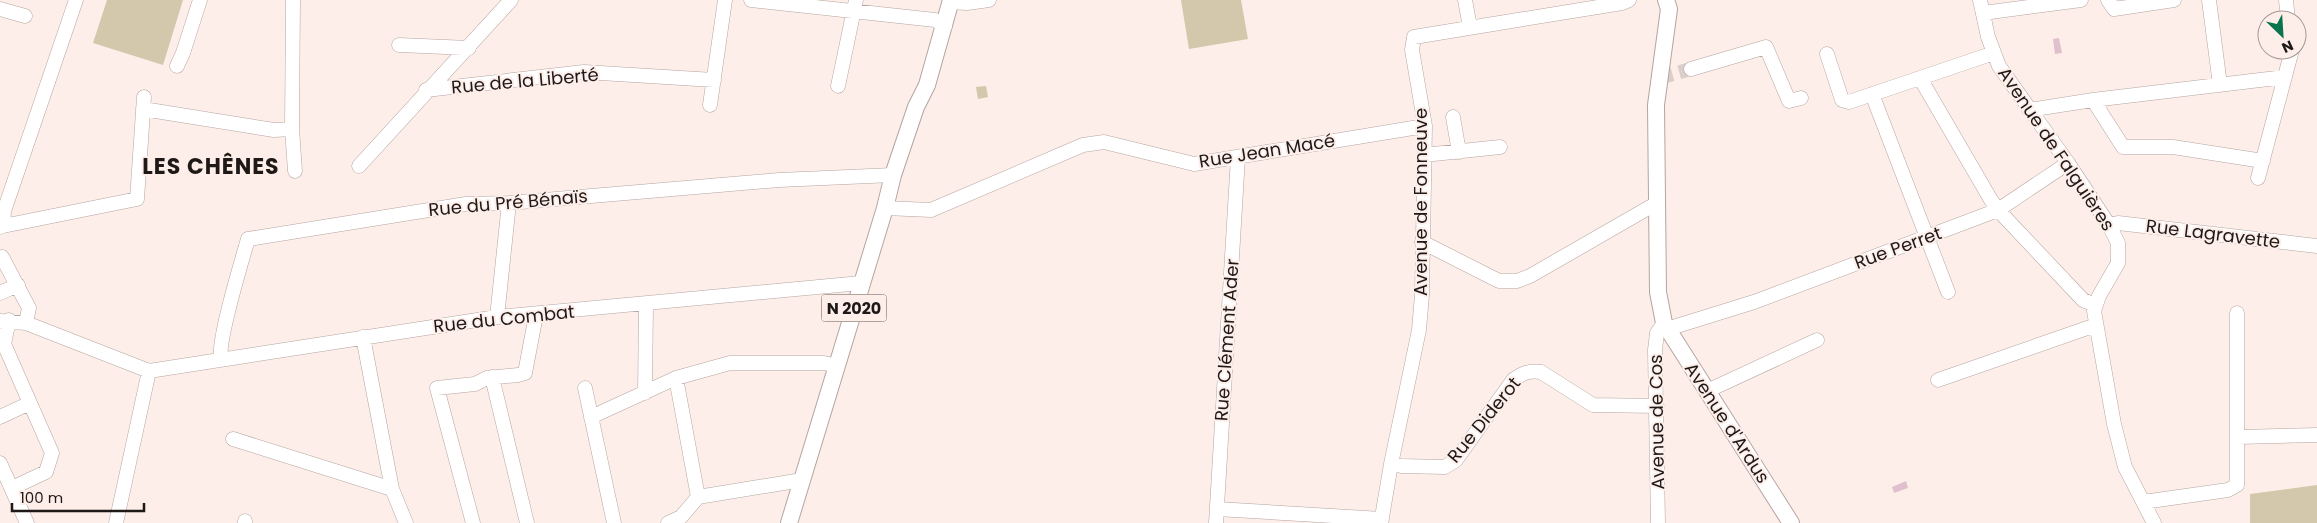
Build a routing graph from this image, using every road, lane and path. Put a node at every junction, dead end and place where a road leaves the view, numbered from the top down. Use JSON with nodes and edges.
{"nodes":[{"id":1,"x":76,"y":0,"type":"edge"},
{"id":2,"x":200,"y":0,"type":"edge"},
{"id":3,"x":293,"y":0,"type":"edge"},
{"id":4,"x":511,"y":0,"type":"edge"},
{"id":5,"x":725,"y":0,"type":"edge"},
{"id":6,"x":752,"y":0,"type":"edge"},
{"id":7,"x":989,"y":0,"type":"edge"},
{"id":8,"x":1465,"y":0,"type":"edge"},
{"id":9,"x":1629,"y":0,"type":"edge"},
{"id":10,"x":1666,"y":0,"type":"edge"},
{"id":11,"x":2081,"y":0,"type":"edge"},
{"id":12,"x":2108,"y":0,"type":"edge"},
{"id":13,"x":2174,"y":0,"type":"edge"},
{"id":14,"x":2209,"y":0,"type":"edge"},
{"id":15,"x":948,"y":1,"type":"edge"},
{"id":16,"x":854,"y":5,"type":"edge"},
{"id":17,"x":1982,"y":7,"type":"edge"},
{"id":18,"x":0,"y":9,"type":"edge"},
{"id":19,"x":25,"y":16,"type":"dead end"},
{"id":20,"x":940,"y":23,"type":"junction"},
{"id":21,"x":1470,"y":27,"type":"junction"},
{"id":22,"x":399,"y":44,"type":"dead end"},
{"id":23,"x":469,"y":48,"type":"junction"},
{"id":24,"x":1994,"y":53,"type":"junction"},
{"id":25,"x":1827,"y":54,"type":"dead end"},
{"id":26,"x":2289,"y":60,"type":"edge"},
{"id":27,"x":177,"y":66,"type":"dead end"},
{"id":28,"x":1691,"y":69,"type":"tunnel mouth"},
{"id":29,"x":2285,"y":77,"type":"junction"},
{"id":30,"x":1920,"y":78,"type":"junction"},
{"id":31,"x":714,"y":80,"type":"junction"},
{"id":32,"x":2220,"y":85,"type":"junction"},
{"id":33,"x":838,"y":86,"type":"dead end"},
{"id":34,"x":426,"y":90,"type":"junction"},
{"id":35,"x":1872,"y":94,"type":"junction"},
{"id":36,"x":1801,"y":98,"type":"dead end"},
{"id":37,"x":2093,"y":100,"type":"junction"},
{"id":38,"x":710,"y":105,"type":"dead end"},
{"id":39,"x":2029,"y":110,"type":"junction"},
{"id":40,"x":1453,"y":118,"type":"dead end"},
{"id":41,"x":1425,"y":126,"type":"junction"},
{"id":42,"x":292,"y":129,"type":"junction"},
{"id":43,"x":1500,"y":147,"type":"dead end"},
{"id":44,"x":1459,"y":152,"type":"junction"},
{"id":45,"x":1424,"y":155,"type":"junction"},
{"id":46,"x":1238,"y":157,"type":"junction"},
{"id":47,"x":2263,"y":161,"type":"junction"},
{"id":48,"x":2068,"y":163,"type":"junction"},
{"id":49,"x":359,"y":166,"type":"dead end"},
{"id":50,"x":295,"y":170,"type":"dead end"},
{"id":51,"x":892,"y":175,"type":"junction"},
{"id":52,"x":2258,"y":178,"type":"dead end"},
{"id":53,"x":509,"y":203,"type":"junction"},
{"id":54,"x":1656,"y":203,"type":"junction"},
{"id":55,"x":885,"y":208,"type":"junction"},
{"id":56,"x":1998,"y":210,"type":"junction"},
{"id":57,"x":2109,"y":225,"type":"junction"},
{"id":58,"x":1,"y":227,"type":"edge"},
{"id":59,"x":1927,"y":237,"type":"junction"},
{"id":60,"x":1422,"y":242,"type":"junction"},
{"id":61,"x":2317,"y":246,"type":"edge"},
{"id":62,"x":2,"y":257,"type":"dead end"},
{"id":63,"x":861,"y":283,"type":"junction"},
{"id":64,"x":18,"y":285,"type":"junction"},
{"id":65,"x":0,"y":292,"type":"edge"},
{"id":66,"x":1948,"y":292,"type":"dead end"},
{"id":67,"x":646,"y":304,"type":"junction"},
{"id":68,"x":2095,"y":305,"type":"junction"},
{"id":69,"x":2237,"y":313,"type":"dead end"},
{"id":70,"x":536,"y":314,"type":"junction"},
{"id":71,"x":497,"y":318,"type":"junction"},
{"id":72,"x":4,"y":321,"type":"edge"},
{"id":73,"x":26,"y":323,"type":"junction"},
{"id":74,"x":2096,"y":324,"type":"junction"},
{"id":75,"x":1666,"y":326,"type":"junction"},
{"id":76,"x":363,"y":337,"type":"junction"},
{"id":77,"x":1817,"y":340,"type":"dead end"},
{"id":78,"x":221,"y":359,"type":"junction"},
{"id":79,"x":837,"y":366,"type":"junction"},
{"id":80,"x":150,"y":371,"type":"junction"},
{"id":81,"x":492,"y":377,"type":"junction"},
{"id":82,"x":676,"y":378,"type":"junction"},
{"id":83,"x":1938,"y":380,"type":"dead end"},
{"id":84,"x":585,"y":388,"type":"dead end"},
{"id":85,"x":1707,"y":391,"type":"junction"},
{"id":86,"x":645,"y":392,"type":"junction"},
{"id":87,"x":30,"y":404,"type":"junction"},
{"id":88,"x":1657,"y":406,"type":"junction"},
{"id":89,"x":591,"y":416,"type":"junction"},
{"id":90,"x":0,"y":417,"type":"edge"},
{"id":91,"x":2317,"y":435,"type":"edge"},
{"id":92,"x":2238,"y":436,"type":"junction"},
{"id":93,"x":233,"y":439,"type":"dead end"},
{"id":94,"x":0,"y":463,"type":"edge"},
{"id":95,"x":1391,"y":464,"type":"junction"},
{"id":96,"x":802,"y":480,"type":"junction"},
{"id":97,"x":12,"y":488,"type":"junction"},
{"id":98,"x":392,"y":489,"type":"junction"},
{"id":99,"x":698,"y":497,"type":"junction"},
{"id":100,"x":2143,"y":502,"type":"junction"},
{"id":101,"x":1216,"y":516,"type":"edge"},
{"id":102,"x":1382,"y":521,"type":"edge"},
{"id":103,"x":27,"y":523,"type":"edge"},
{"id":104,"x":116,"y":523,"type":"edge"},
{"id":105,"x":406,"y":523,"type":"edge"},
{"id":106,"x":473,"y":523,"type":"edge"},
{"id":107,"x":527,"y":523,"type":"edge"},
{"id":108,"x":614,"y":523,"type":"edge"},
{"id":109,"x":668,"y":523,"type":"edge"},
{"id":110,"x":788,"y":523,"type":"edge"},
{"id":111,"x":1658,"y":523,"type":"edge"},
{"id":112,"x":1792,"y":523,"type":"edge"},
{"id":113,"x":2154,"y":523,"type":"edge"}],
"edges":[{"from":1,"to":58,"type":"street"},
{"from":2,"to":27,"type":"street"},
{"from":3,"to":42,"type":"street"},
{"from":4,"to":23,"type":"street"},
{"from":5,"to":31,"type":"street"},
{"from":6,"to":16,"type":"street"},
{"from":7,"to":15,"type":"street"},
{"from":8,"to":21,"type":"street"},
{"from":9,"to":21,"type":"street","name":"Avenue de Fonneuve"},
{"from":10,"to":54,"type":"main road"},
{"from":11,"to":17,"type":"street"},
{"from":12,"to":13,"type":"street"},
{"from":14,"to":32,"type":"street"},
{"from":15,"to":20,"type":"main road"},
{"from":16,"to":20,"type":"street"},
{"from":16,"to":33,"type":"street"},
{"from":17,"to":24,"type":"street","name":"Avenue de Falguières"},
{"from":18,"to":19,"type":"street"},
{"from":20,"to":51,"type":"main road","number":"N 2020"},
{"from":21,"to":41,"type":"street","name":"Avenue de Fonneuve"},
{"from":22,"to":23,"type":"street"},
{"from":23,"to":34,"type":"street"},
{"from":24,"to":30,"type":"street"},
{"from":24,"to":39,"type":"street","name":"Avenue de Falguières"},
{"from":25,"to":35,"type":"street"},
{"from":26,"to":29,"type":"street"},
{"from":28,"to":36,"type":"street"},
{"from":29,"to":32,"type":"street"},
{"from":29,"to":47,"type":"street"},
{"from":30,"to":35,"type":"street"},
{"from":30,"to":56,"type":"street"},
{"from":31,"to":34,"type":"street","name":"Rue de la Liberté"},
{"from":31,"to":38,"type":"street"},
{"from":32,"to":37,"type":"street"},
{"from":34,"to":49,"type":"street"},
{"from":35,"to":59,"type":"street"},
{"from":37,"to":39,"type":"street"},
{"from":37,"to":47,"type":"street"},
{"from":39,"to":48,"type":"street","name":"Avenue de Falguières"},
{"from":40,"to":44,"type":"street"},
{"from":41,"to":45,"type":"street","name":"Avenue de Fonneuve"},
{"from":41,"to":46,"type":"street","name":"Rue Jean Macé"},
{"from":42,"to":50,"type":"street"},
{"from":42,"to":58,"type":"street"},
{"from":43,"to":44,"type":"street"},
{"from":44,"to":45,"type":"street"},
{"from":45,"to":60,"type":"street","name":"Avenue de Fonneuve"},
{"from":46,"to":55,"type":"street","name":"Rue Jean Macé"},
{"from":46,"to":101,"type":"street","name":"Rue Clément Ader"},
{"from":47,"to":52,"type":"street"},
{"from":48,"to":56,"type":"street","name":"Rue Perret"},
{"from":48,"to":57,"type":"street","name":"Avenue de Falguières"},
{"from":51,"to":53,"type":"street","name":"Rue du Pré Bénaïs"},
{"from":51,"to":55,"type":"main road","number":"N 2020"},
{"from":53,"to":71,"type":"street"},
{"from":53,"to":78,"type":"street","name":"Rue du Pré Bénaïs"},
{"from":54,"to":60,"type":"street"},
{"from":54,"to":75,"type":"main road"},
{"from":55,"to":63,"type":"main road","number":"N 2020"},
{"from":56,"to":59,"type":"street","name":"Rue Perret"},
{"from":56,"to":68,"type":"street"},
{"from":57,"to":61,"type":"street","name":"Rue Lagravette"},
{"from":57,"to":68,"type":"street","name":"Avenue de Falguières"},
{"from":59,"to":66,"type":"street"},
{"from":59,"to":75,"type":"street","name":"Rue Perret"},
{"from":60,"to":95,"type":"street","name":"Avenue de Fonneuve"},
{"from":62,"to":64,"type":"street"},
{"from":63,"to":67,"type":"street","name":"Rue du Combat"},
{"from":63,"to":79,"type":"main road","number":"N 2020"},
{"from":64,"to":65,"type":"street"},
{"from":64,"to":73,"type":"street"},
{"from":67,"to":70,"type":"street","name":"Rue du Combat"},
{"from":67,"to":86,"type":"street"},
{"from":68,"to":74,"type":"street"},
{"from":69,"to":92,"type":"street"},
{"from":70,"to":71,"type":"street","name":"Rue du Combat"},
{"from":70,"to":81,"type":"street"},
{"from":71,"to":76,"type":"street","name":"Rue du Combat"},
{"from":72,"to":73,"type":"street"},
{"from":72,"to":87,"type":"street"},
{"from":73,"to":80,"type":"street"},
{"from":74,"to":83,"type":"street"},
{"from":74,"to":100,"type":"street"},
{"from":75,"to":85,"type":"main road","name":"Avenue d'Ardus"},
{"from":75,"to":88,"type":"street","name":"Avenue de Cos"},
{"from":76,"to":78,"type":"street","name":"Rue du Combat"},
{"from":76,"to":98,"type":"street"},
{"from":77,"to":85,"type":"street"},
{"from":78,"to":80,"type":"street","name":"Rue du Combat"},
{"from":79,"to":82,"type":"street"},
{"from":79,"to":96,"type":"main road","number":"N 2020"},
{"from":80,"to":104,"type":"street"},
{"from":81,"to":106,"type":"street"},
{"from":81,"to":107,"type":"street"},
{"from":82,"to":86,"type":"street"},
{"from":82,"to":99,"type":"street"},
{"from":84,"to":89,"type":"street"},
{"from":85,"to":112,"type":"main road","name":"Avenue d'Ardus"},
{"from":86,"to":89,"type":"street"},
{"from":87,"to":90,"type":"street"},
{"from":87,"to":97,"type":"street"},
{"from":88,"to":95,"type":"street","name":"Rue Diderot"},
{"from":88,"to":111,"type":"street","name":"Avenue de Cos"},
{"from":89,"to":108,"type":"street"},
{"from":91,"to":92,"type":"street"},
{"from":92,"to":100,"type":"street"},
{"from":93,"to":98,"type":"street"},
{"from":94,"to":97,"type":"street"},
{"from":95,"to":102,"type":"street","name":"Avenue de Fonneuve"},
{"from":96,"to":99,"type":"street"},
{"from":96,"to":110,"type":"main road","number":"N 2020"},
{"from":97,"to":103,"type":"street"},
{"from":98,"to":105,"type":"street"},
{"from":99,"to":109,"type":"street"},
{"from":100,"to":113,"type":"street"},
{"from":101,"to":102,"type":"street"}]}
